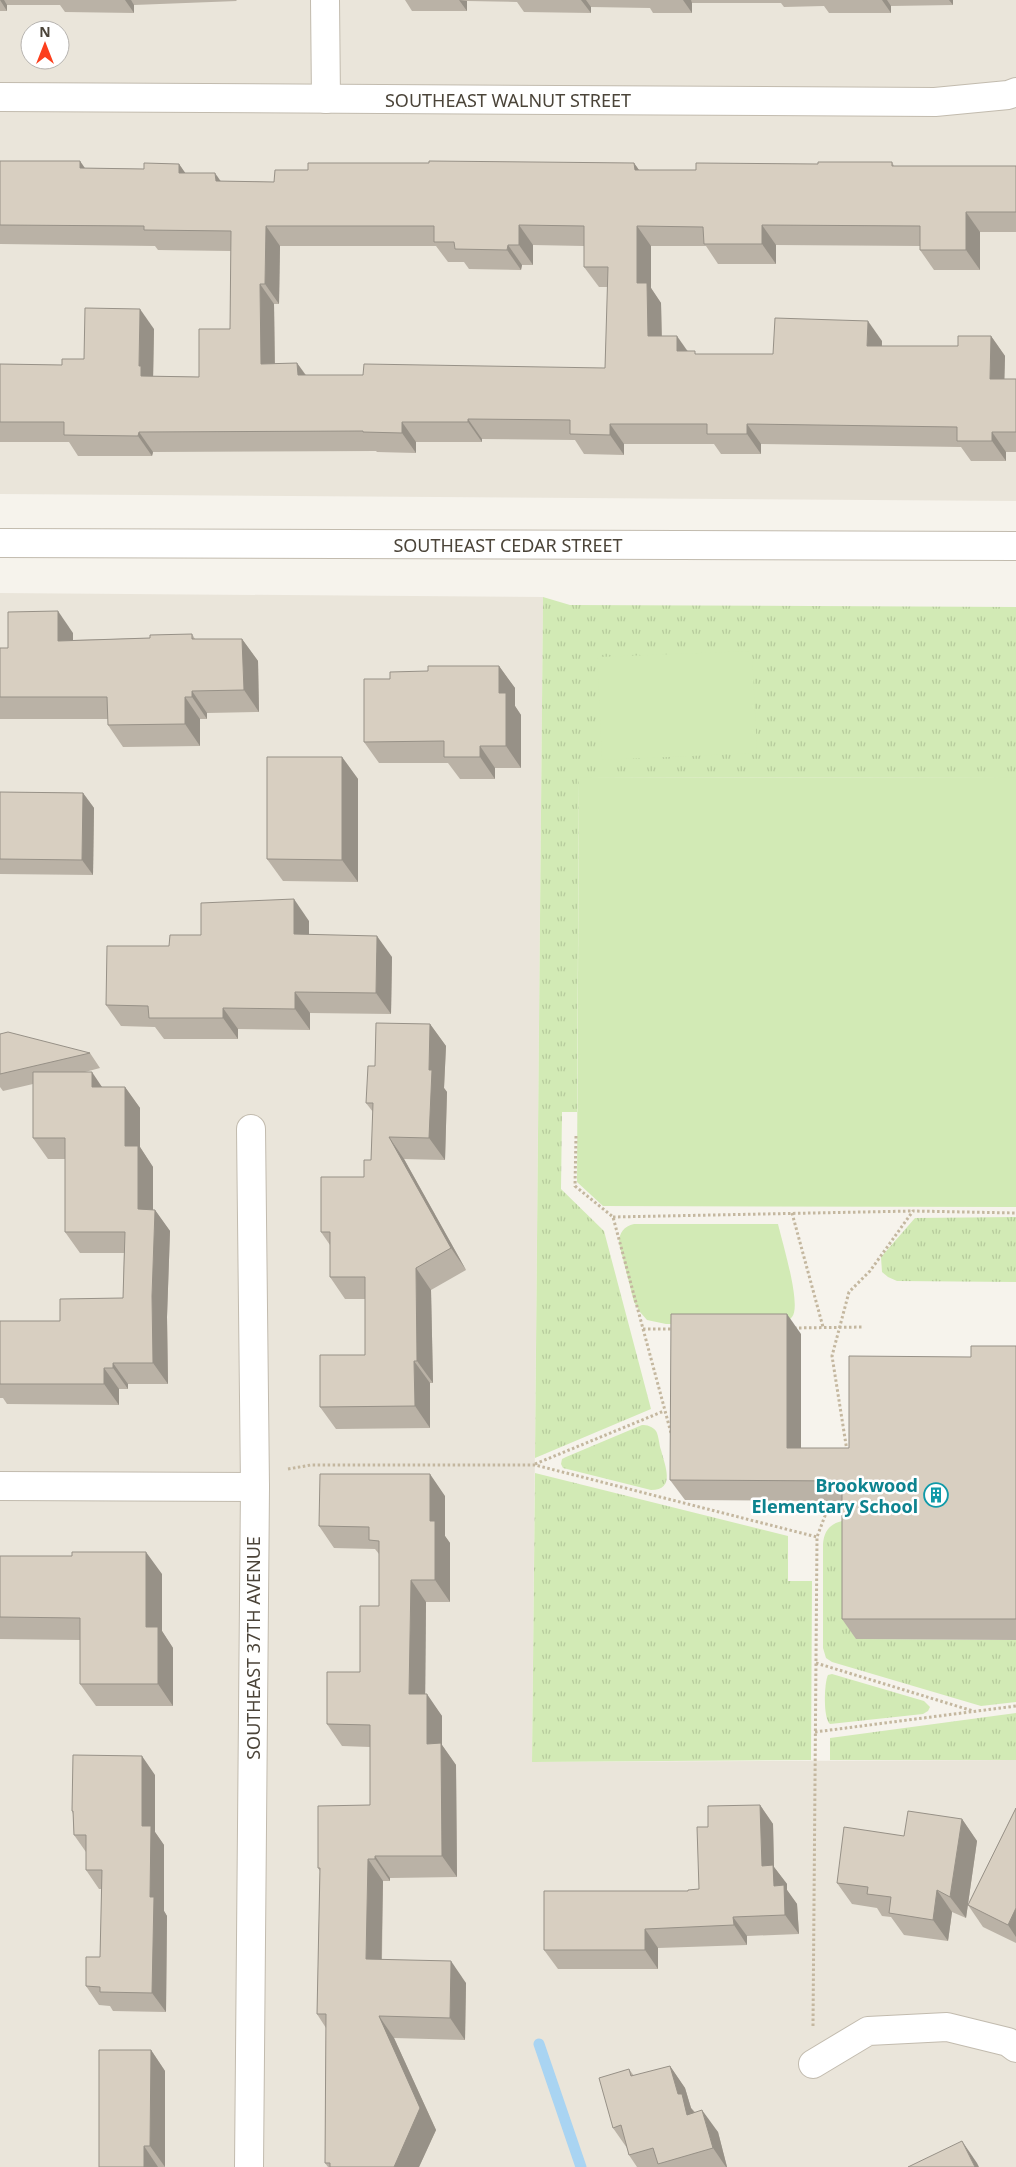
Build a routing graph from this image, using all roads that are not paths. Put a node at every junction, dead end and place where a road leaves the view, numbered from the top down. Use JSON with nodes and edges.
{"nodes":[{"id":1,"x":324,"y":0,"type":"edge"},
{"id":2,"x":1016,"y":92,"type":"edge"},
{"id":3,"x":0,"y":97,"type":"edge"},
{"id":4,"x":326,"y":99,"type":"junction"},
{"id":5,"x":0,"y":543,"type":"edge"},
{"id":6,"x":1016,"y":546,"type":"edge"},
{"id":7,"x":251,"y":1128,"type":"dead end"},
{"id":8,"x":0,"y":1486,"type":"edge"},
{"id":9,"x":255,"y":1487,"type":"junction"},
{"id":10,"x":1016,"y":2048,"type":"edge"},
{"id":11,"x":813,"y":2064,"type":"road end"},
{"id":12,"x":249,"y":2167,"type":"edge"}],
"edges":[{"from":1,"to":4,"type":"street"},
{"from":2,"to":4,"type":"street","name":"SOUTHEAST WALNUT STREET"},
{"from":3,"to":4,"type":"street","name":"SOUTHEAST WALNUT STREET"},
{"from":5,"to":6,"type":"street","name":"SOUTHEAST CEDAR STREET"},
{"from":7,"to":9,"type":"street","name":"SOUTHEAST 37TH AVENUE"},
{"from":8,"to":9,"type":"street"},
{"from":9,"to":12,"type":"street","name":"SOUTHEAST 37TH AVENUE"},
{"from":10,"to":11,"type":"street"}]}
